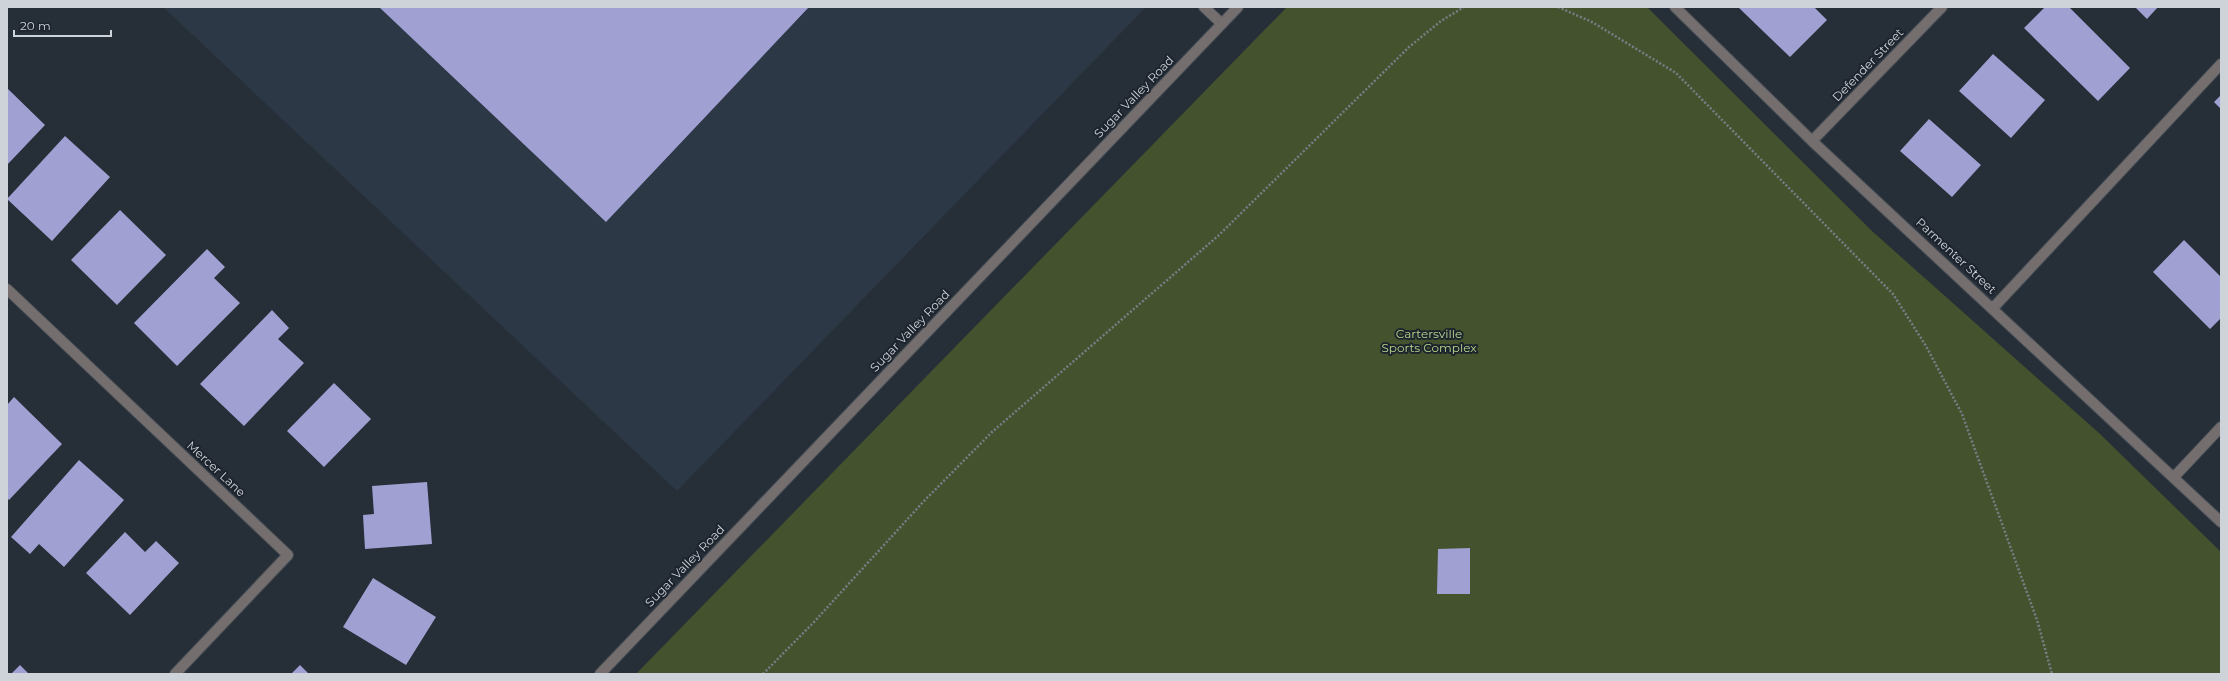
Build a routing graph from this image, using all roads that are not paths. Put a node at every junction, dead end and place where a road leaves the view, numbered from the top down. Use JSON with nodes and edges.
{"nodes":[{"id":1,"x":1204,"y":7,"type":"edge"},
{"id":2,"x":1238,"y":7,"type":"edge"},
{"id":3,"x":1675,"y":7,"type":"edge"},
{"id":4,"x":1942,"y":7,"type":"edge"},
{"id":5,"x":1222,"y":24,"type":"junction"},
{"id":6,"x":2221,"y":64,"type":"edge"},
{"id":7,"x":1812,"y":141,"type":"junction"},
{"id":8,"x":7,"y":289,"type":"edge"},
{"id":9,"x":1993,"y":308,"type":"junction"},
{"id":10,"x":2221,"y":427,"type":"edge"},
{"id":11,"x":2174,"y":477,"type":"junction"},
{"id":12,"x":2221,"y":522,"type":"edge"},
{"id":13,"x":175,"y":674,"type":"edge"},
{"id":14,"x":600,"y":674,"type":"edge"}],
"edges":[{"from":1,"to":5,"type":"street"},
{"from":2,"to":5,"type":"street","name":"Sugar Valley Road"},
{"from":3,"to":7,"type":"street","name":"Parmenter Street"},
{"from":4,"to":7,"type":"street","name":"Defender Street"},
{"from":5,"to":14,"type":"street","name":"Sugar Valley Road"},
{"from":6,"to":9,"type":"street"},
{"from":7,"to":9,"type":"street","name":"Parmenter Street"},
{"from":8,"to":13,"type":"street","name":"Mercer Lane"},
{"from":9,"to":11,"type":"street","name":"Parmenter Street"},
{"from":10,"to":11,"type":"street"},
{"from":11,"to":12,"type":"street","name":"Parmenter Street"}]}
